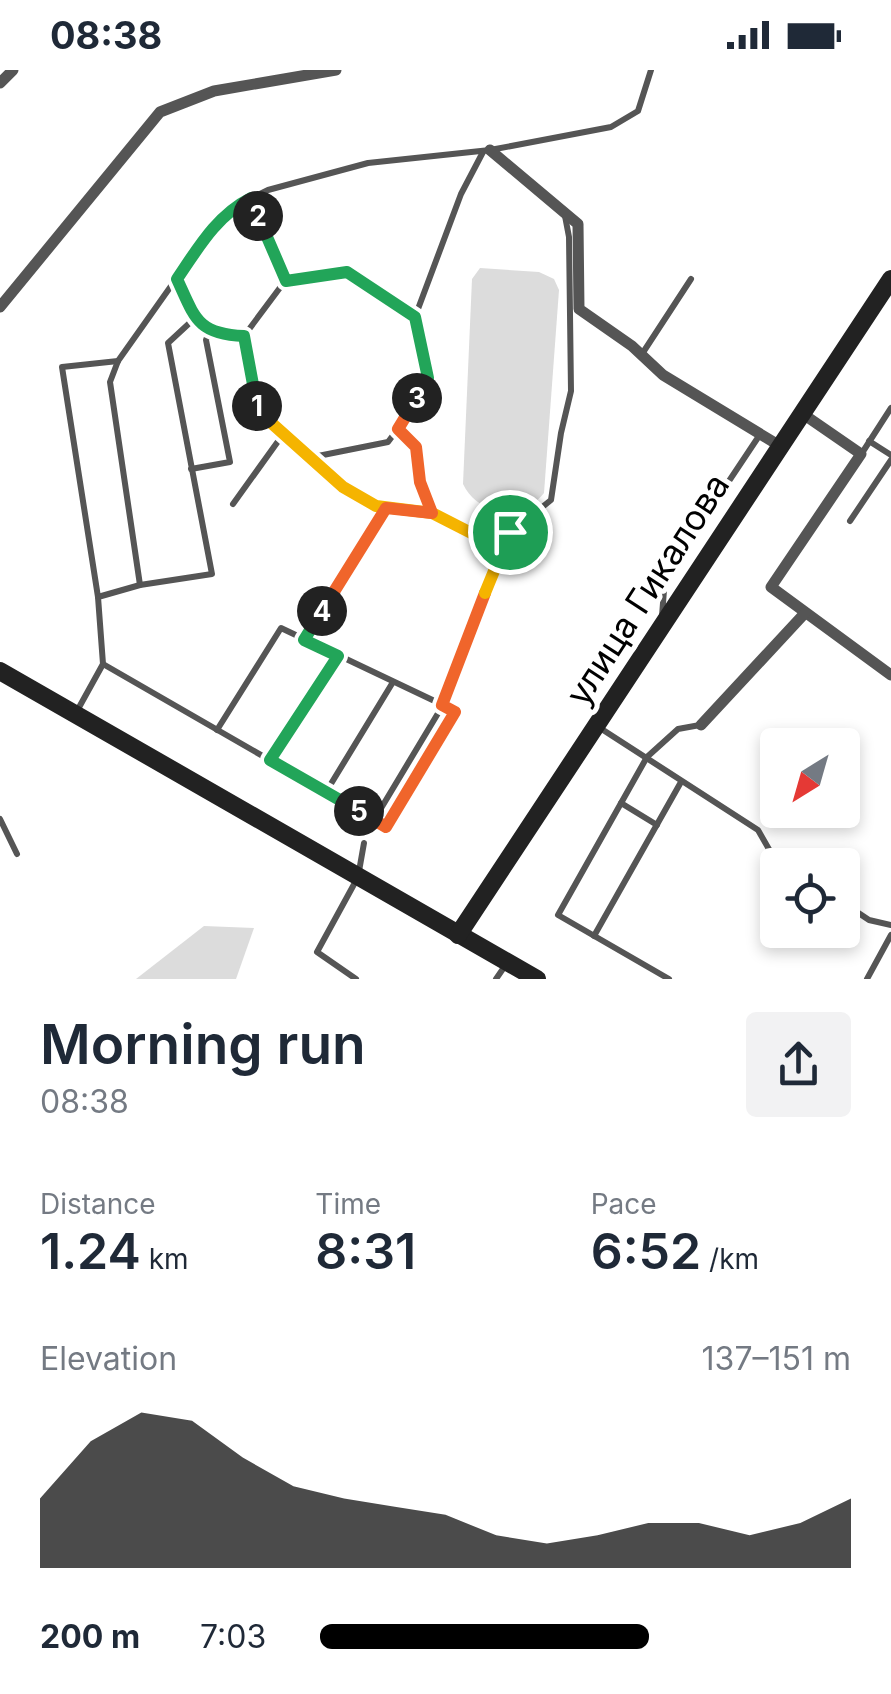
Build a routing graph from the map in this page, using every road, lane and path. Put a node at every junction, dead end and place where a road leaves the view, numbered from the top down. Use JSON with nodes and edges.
{"nodes":[{"id":1,"x":13,"y":70,"type":"edge"},
{"id":2,"x":336,"y":70,"type":"edge"},
{"id":3,"x":651,"y":70,"type":"edge"},
{"id":4,"x":0,"y":83,"type":"edge"},
{"id":5,"x":487,"y":150,"type":"junction"},
{"id":6,"x":251,"y":198,"type":"junction"},
{"id":7,"x":565,"y":216,"type":"junction"},
{"id":8,"x":690,"y":278,"type":"dead end"},
{"id":9,"x":177,"y":279,"type":"junction"},
{"id":10,"x":891,"y":280,"type":"edge"},
{"id":11,"x":286,"y":281,"type":"junction"},
{"id":12,"x":0,"y":307,"type":"edge"},
{"id":13,"x":415,"y":317,"type":"junction"},
{"id":14,"x":195,"y":318,"type":"junction"},
{"id":15,"x":210,"y":329,"type":"junction"},
{"id":16,"x":244,"y":336,"type":"junction"},
{"id":17,"x":641,"y":355,"type":"junction"},
{"id":18,"x":118,"y":360,"type":"junction"},
{"id":19,"x":891,"y":408,"type":"edge"},
{"id":20,"x":803,"y":414,"type":"junction"},
{"id":21,"x":398,"y":429,"type":"junction"},
{"id":22,"x":761,"y":432,"type":"junction"},
{"id":23,"x":284,"y":433,"type":"junction"},
{"id":24,"x":869,"y":441,"type":"junction"},
{"id":25,"x":780,"y":446,"type":"junction"},
{"id":26,"x":861,"y":454,"type":"junction"},
{"id":27,"x":313,"y":456,"type":"junction"},
{"id":28,"x":891,"y":458,"type":"edge"},
{"id":29,"x":190,"y":469,"type":"junction"},
{"id":30,"x":233,"y":504,"type":"dead end"},
{"id":31,"x":386,"y":508,"type":"junction"},
{"id":32,"x":432,"y":513,"type":"junction"},
{"id":33,"x":850,"y":521,"type":"dead end"},
{"id":34,"x":510,"y":532,"type":"junction"},
{"id":35,"x":140,"y":585,"type":"junction"},
{"id":36,"x":98,"y":597,"type":"junction"},
{"id":37,"x":804,"y":612,"type":"junction"},
{"id":38,"x":662,"y":628,"type":"junction"},
{"id":39,"x":304,"y":640,"type":"junction"},
{"id":40,"x":338,"y":656,"type":"junction"},
{"id":41,"x":103,"y":664,"type":"junction"},
{"id":42,"x":0,"y":672,"type":"edge"},
{"id":43,"x":891,"y":675,"type":"edge"},
{"id":44,"x":394,"y":682,"type":"junction"},
{"id":45,"x":442,"y":705,"type":"junction"},
{"id":46,"x":75,"y":714,"type":"junction"},
{"id":47,"x":701,"y":725,"type":"joint"},
{"id":48,"x":596,"y":726,"type":"junction"},
{"id":49,"x":216,"y":730,"type":"junction"},
{"id":50,"x":647,"y":757,"type":"junction"},
{"id":51,"x":270,"y":760,"type":"junction"},
{"id":52,"x":681,"y":782,"type":"junction"},
{"id":53,"x":326,"y":792,"type":"junction"},
{"id":54,"x":621,"y":803,"type":"junction"},
{"id":55,"x":0,"y":819,"type":"edge"},
{"id":56,"x":375,"y":823,"type":"junction"},
{"id":57,"x":656,"y":825,"type":"junction"},
{"id":58,"x":364,"y":842,"type":"dead end"},
{"id":59,"x":768,"y":848,"type":"edge"},
{"id":60,"x":18,"y":854,"type":"dead end"},
{"id":61,"x":358,"y":877,"type":"junction"},
{"id":62,"x":860,"y":914,"type":"edge"},
{"id":63,"x":891,"y":925,"type":"edge"},
{"id":64,"x":891,"y":934,"type":"edge"},
{"id":65,"x":458,"y":935,"type":"junction"},
{"id":66,"x":594,"y":936,"type":"junction"},
{"id":67,"x":507,"y":962,"type":"junction"},
{"id":68,"x":356,"y":979,"type":"edge"},
{"id":69,"x":496,"y":979,"type":"edge"},
{"id":70,"x":537,"y":979,"type":"edge"},
{"id":71,"x":669,"y":979,"type":"edge"},
{"id":72,"x":867,"y":979,"type":"edge"}],
"edges":[{"from":1,"to":4,"type":"street"},
{"from":2,"to":12,"type":"street"},
{"from":3,"to":5,"type":"lane"},
{"from":5,"to":6,"type":"lane"},
{"from":5,"to":7,"type":"street"},
{"from":5,"to":13,"type":"lane"},
{"from":6,"to":9,"type":"lane"},
{"from":6,"to":11,"type":"lane"},
{"from":7,"to":17,"type":"street"},
{"from":7,"to":34,"type":"lane"},
{"from":8,"to":17,"type":"lane"},
{"from":9,"to":14,"type":"lane"},
{"from":9,"to":18,"type":"lane"},
{"from":10,"to":20,"type":"main road","name":"улица Гикалова"},
{"from":11,"to":13,"type":"lane"},
{"from":11,"to":16,"type":"lane"},
{"from":13,"to":21,"type":"lane"},
{"from":14,"to":15,"type":"lane"},
{"from":14,"to":29,"type":"lane"},
{"from":15,"to":16,"type":"lane"},
{"from":15,"to":29,"type":"lane"},
{"from":16,"to":23,"type":"lane"},
{"from":17,"to":22,"type":"street"},
{"from":18,"to":35,"type":"lane"},
{"from":18,"to":36,"type":"lane"},
{"from":19,"to":24,"type":"lane"},
{"from":20,"to":25,"type":"main road","name":"улица Гикалова"},
{"from":20,"to":26,"type":"street"},
{"from":21,"to":27,"type":"lane"},
{"from":21,"to":32,"type":"lane"},
{"from":22,"to":25,"type":"street"},
{"from":22,"to":38,"type":"lane"},
{"from":23,"to":27,"type":"lane"},
{"from":23,"to":30,"type":"lane"},
{"from":24,"to":26,"type":"lane"},
{"from":24,"to":28,"type":"lane"},
{"from":25,"to":38,"type":"main road","name":"улица Гикалова"},
{"from":26,"to":37,"type":"street"},
{"from":27,"to":31,"type":"lane"},
{"from":28,"to":33,"type":"lane"},
{"from":29,"to":35,"type":"lane"},
{"from":31,"to":32,"type":"lane"},
{"from":31,"to":39,"type":"lane"},
{"from":32,"to":34,"type":"lane"},
{"from":34,"to":45,"type":"lane"},
{"from":35,"to":36,"type":"lane"},
{"from":36,"to":41,"type":"lane"},
{"from":37,"to":43,"type":"street"},
{"from":37,"to":47,"type":"street"},
{"from":38,"to":48,"type":"main road","name":"улица Гикалова"},
{"from":39,"to":40,"type":"lane"},
{"from":39,"to":49,"type":"lane"},
{"from":40,"to":44,"type":"lane"},
{"from":40,"to":51,"type":"lane"},
{"from":41,"to":46,"type":"lane"},
{"from":41,"to":49,"type":"lane"},
{"from":42,"to":46,"type":"main road"},
{"from":44,"to":45,"type":"lane"},
{"from":44,"to":53,"type":"lane"},
{"from":45,"to":56,"type":"lane"},
{"from":45,"to":56,"type":"lane"},
{"from":46,"to":61,"type":"main road"},
{"from":47,"to":50,"type":"lane"},
{"from":48,"to":50,"type":"lane"},
{"from":48,"to":65,"type":"main road","name":"улица Гикалова"},
{"from":49,"to":51,"type":"lane"},
{"from":50,"to":52,"type":"lane"},
{"from":50,"to":54,"type":"lane"},
{"from":51,"to":53,"type":"lane"},
{"from":52,"to":57,"type":"lane"},
{"from":52,"to":59,"type":"lane"},
{"from":53,"to":56,"type":"lane"},
{"from":54,"to":57,"type":"lane"},
{"from":54,"to":66,"type":"lane"},
{"from":55,"to":60,"type":"lane"},
{"from":57,"to":66,"type":"lane"},
{"from":58,"to":61,"type":"lane"},
{"from":61,"to":65,"type":"main road"},
{"from":61,"to":68,"type":"lane"},
{"from":62,"to":63,"type":"lane"},
{"from":64,"to":72,"type":"lane"},
{"from":65,"to":67,"type":"main road"},
{"from":66,"to":71,"type":"lane"},
{"from":67,"to":69,"type":"lane"},
{"from":67,"to":70,"type":"main road"}]}
